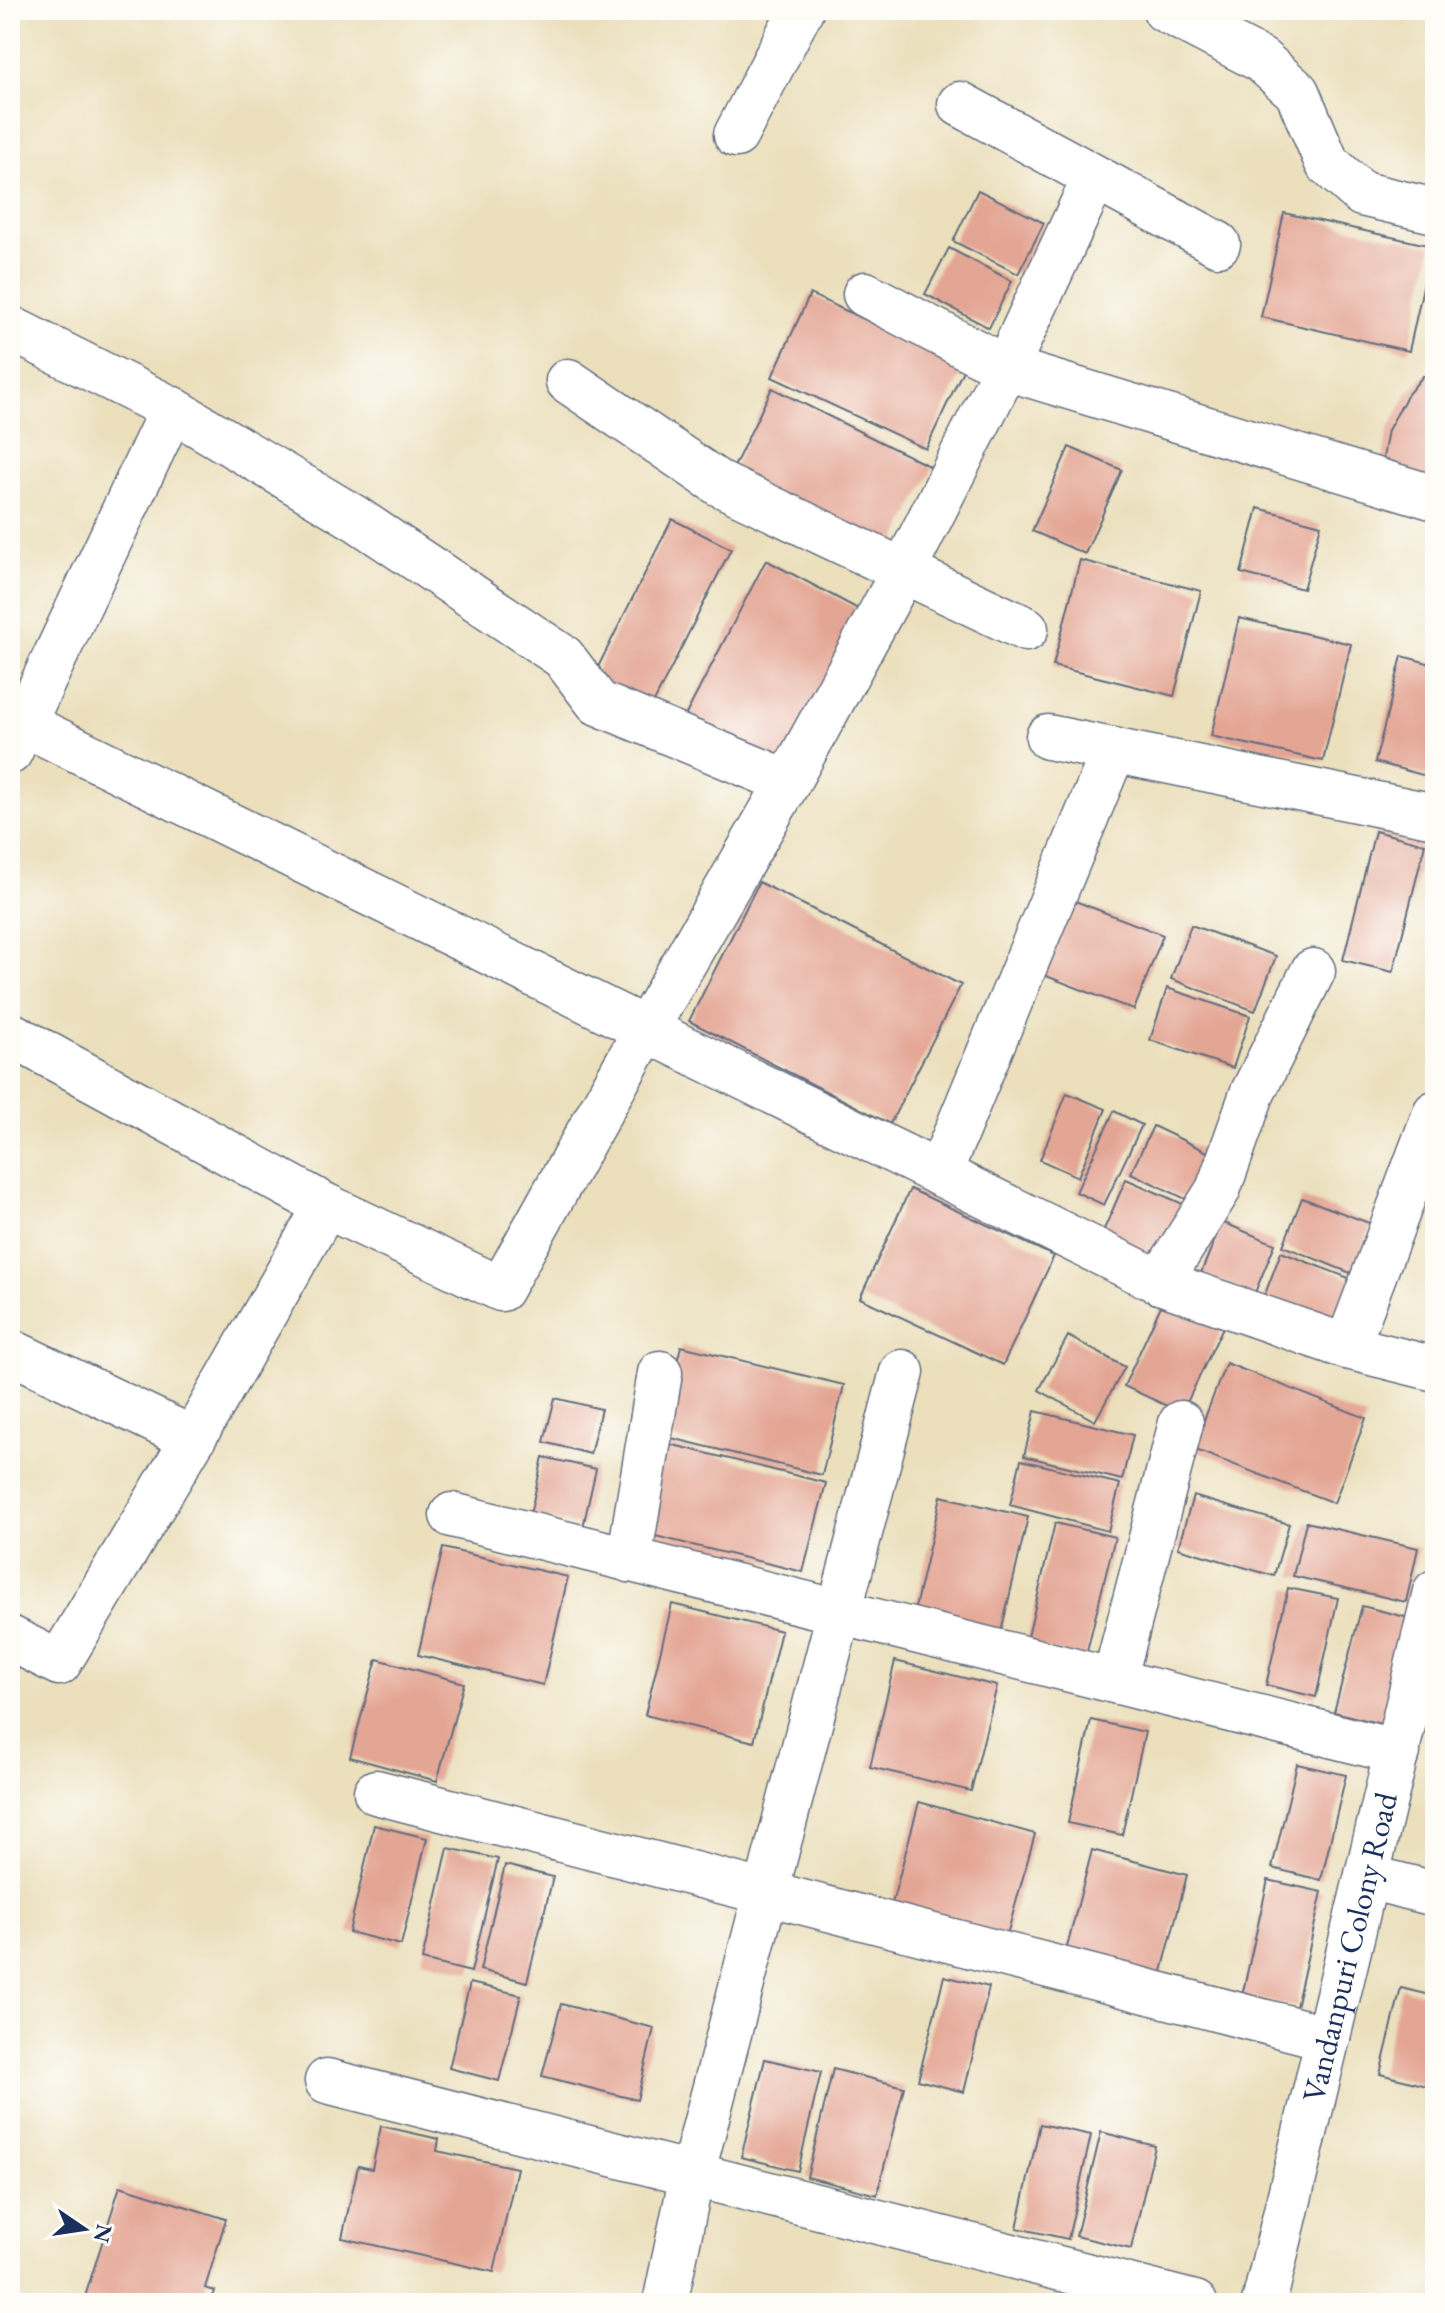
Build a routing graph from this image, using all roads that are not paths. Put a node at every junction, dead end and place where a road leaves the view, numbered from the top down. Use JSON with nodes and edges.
{"nodes":[{"id":1,"x":801,"y":10,"type":"edge"},
{"id":2,"x":1165,"y":10,"type":"edge"},
{"id":3,"x":960,"y":104,"type":"dead end"},
{"id":4,"x":736,"y":135,"type":"dead end"},
{"id":5,"x":1094,"y":179,"type":"junction"},
{"id":6,"x":1435,"y":211,"type":"edge"},
{"id":7,"x":1218,"y":244,"type":"dead end"},
{"id":8,"x":865,"y":294,"type":"dead end"},
{"id":9,"x":10,"y":328,"type":"edge"},
{"id":10,"x":1006,"y":368,"type":"junction"},
{"id":11,"x":568,"y":381,"type":"dead end"},
{"id":12,"x":172,"y":409,"type":"junction"},
{"id":13,"x":1435,"y":498,"type":"edge"},
{"id":14,"x":904,"y":570,"type":"junction"},
{"id":15,"x":1026,"y":629,"type":"dead end"},
{"id":16,"x":15,"y":731,"type":"edge"},
{"id":17,"x":1048,"y":737,"type":"dead end"},
{"id":18,"x":1114,"y":750,"type":"junction"},
{"id":19,"x":788,"y":782,"type":"junction"},
{"id":20,"x":1435,"y":816,"type":"edge"},
{"id":21,"x":1313,"y":971,"type":"dead end"},
{"id":22,"x":645,"y":1031,"type":"junction"},
{"id":23,"x":10,"y":1034,"type":"edge"},
{"id":24,"x":1435,"y":1113,"type":"edge"},
{"id":25,"x":939,"y":1174,"type":"junction"},
{"id":26,"x":326,"y":1206,"type":"junction"},
{"id":27,"x":1160,"y":1282,"type":"junction"},
{"id":28,"x":1347,"y":1347,"type":"junction"},
{"id":29,"x":10,"y":1351,"type":"edge"},
{"id":30,"x":1435,"y":1369,"type":"edge"},
{"id":31,"x":902,"y":1372,"type":"dead end"},
{"id":32,"x":660,"y":1373,"type":"dead end"},
{"id":33,"x":1181,"y":1423,"type":"dead end"},
{"id":34,"x":193,"y":1439,"type":"junction"},
{"id":35,"x":452,"y":1515,"type":"dead end"},
{"id":36,"x":629,"y":1560,"type":"junction"},
{"id":37,"x":1435,"y":1592,"type":"edge"},
{"id":38,"x":840,"y":1612,"type":"junction"},
{"id":39,"x":10,"y":1638,"type":"edge"},
{"id":40,"x":1429,"y":1641,"type":"edge"},
{"id":41,"x":1114,"y":1681,"type":"junction"},
{"id":42,"x":1398,"y":1752,"type":"junction"},
{"id":43,"x":376,"y":1792,"type":"dead end"},
{"id":44,"x":1368,"y":1877,"type":"junction"},
{"id":45,"x":766,"y":1893,"type":"junction"},
{"id":46,"x":1435,"y":1894,"type":"edge"},
{"id":47,"x":1328,"y":2038,"type":"junction"},
{"id":48,"x":327,"y":2081,"type":"dead end"},
{"id":49,"x":692,"y":2175,"type":"junction"},
{"id":50,"x":665,"y":2303,"type":"edge"},
{"id":51,"x":1195,"y":2303,"type":"edge"},
{"id":52,"x":1264,"y":2303,"type":"edge"}],
"edges":[{"from":1,"to":4,"type":"street"},
{"from":2,"to":6,"type":"street"},
{"from":3,"to":5,"type":"street"},
{"from":5,"to":7,"type":"street"},
{"from":5,"to":10,"type":"street"},
{"from":8,"to":10,"type":"street"},
{"from":9,"to":12,"type":"street"},
{"from":10,"to":13,"type":"street"},
{"from":10,"to":14,"type":"street"},
{"from":11,"to":14,"type":"street"},
{"from":12,"to":16,"type":"street"},
{"from":12,"to":19,"type":"street"},
{"from":14,"to":15,"type":"street"},
{"from":14,"to":19,"type":"street"},
{"from":16,"to":22,"type":"street"},
{"from":17,"to":18,"type":"street"},
{"from":18,"to":20,"type":"street"},
{"from":18,"to":25,"type":"street"},
{"from":19,"to":22,"type":"street"},
{"from":21,"to":27,"type":"street"},
{"from":22,"to":25,"type":"street"},
{"from":22,"to":26,"type":"street"},
{"from":23,"to":26,"type":"street"},
{"from":24,"to":28,"type":"street"},
{"from":25,"to":27,"type":"street"},
{"from":26,"to":34,"type":"street"},
{"from":27,"to":28,"type":"street"},
{"from":28,"to":30,"type":"street"},
{"from":29,"to":34,"type":"street"},
{"from":31,"to":38,"type":"street"},
{"from":32,"to":36,"type":"street"},
{"from":33,"to":41,"type":"street"},
{"from":34,"to":39,"type":"street"},
{"from":35,"to":36,"type":"street"},
{"from":36,"to":38,"type":"street"},
{"from":37,"to":40,"type":"street","name":"Vandanpuri Colony Road"},
{"from":38,"to":41,"type":"street"},
{"from":38,"to":45,"type":"street"},
{"from":40,"to":42,"type":"street","name":"Vandanpuri Colony Road"},
{"from":41,"to":42,"type":"street"},
{"from":42,"to":44,"type":"street","name":"Vandanpuri Colony Road"},
{"from":43,"to":45,"type":"street"},
{"from":44,"to":46,"type":"street"},
{"from":44,"to":47,"type":"street","name":"Vandanpuri Colony Road"},
{"from":45,"to":47,"type":"street"},
{"from":45,"to":49,"type":"street"},
{"from":47,"to":52,"type":"street","name":"Vandanpuri Colony Road"},
{"from":48,"to":49,"type":"street"},
{"from":49,"to":50,"type":"street"},
{"from":49,"to":51,"type":"street"}]}
